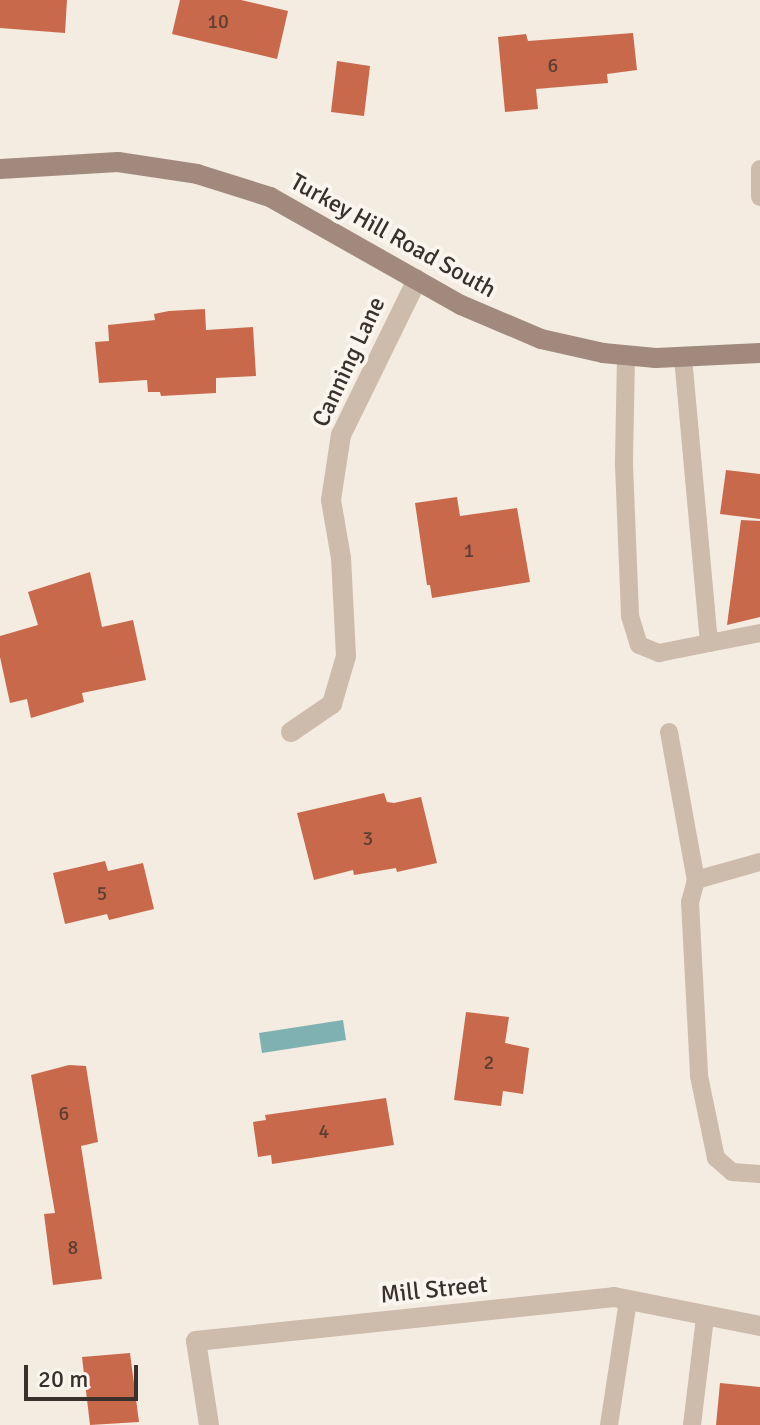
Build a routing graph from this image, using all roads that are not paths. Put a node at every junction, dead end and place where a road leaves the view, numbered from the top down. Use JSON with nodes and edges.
{"nodes":[{"id":1,"x":0,"y":169,"type":"edge"},
{"id":2,"x":760,"y":169,"type":"edge"},
{"id":3,"x":760,"y":197,"type":"edge"},
{"id":4,"x":417,"y":280,"type":"junction"},
{"id":5,"x":760,"y":353,"type":"edge"},
{"id":6,"x":626,"y":356,"type":"junction"},
{"id":7,"x":683,"y":358,"type":"junction"},
{"id":8,"x":760,"y":633,"type":"edge"},
{"id":9,"x":709,"y":643,"type":"junction"},
{"id":10,"x":291,"y":732,"type":"dead end"},
{"id":11,"x":669,"y":732,"type":"dead end"},
{"id":12,"x":760,"y":862,"type":"edge"},
{"id":13,"x":696,"y":880,"type":"junction"},
{"id":14,"x":760,"y":1174,"type":"edge"},
{"id":15,"x":628,"y":1301,"type":"junction"},
{"id":16,"x":705,"y":1317,"type":"junction"},
{"id":17,"x":760,"y":1326,"type":"edge"},
{"id":18,"x":209,"y":1425,"type":"edge"},
{"id":19,"x":609,"y":1425,"type":"edge"},
{"id":20,"x":692,"y":1425,"type":"edge"}],
"edges":[{"from":1,"to":4,"type":"street","name":"Turkey Hill Road South"},
{"from":2,"to":3,"type":"lane"},
{"from":4,"to":6,"type":"street","name":"Turkey Hill Road South"},
{"from":4,"to":10,"type":"street","name":"Canning Lane"},
{"from":5,"to":7,"type":"street","name":"Turkey Hill Road South"},
{"from":6,"to":7,"type":"street","name":"Turkey Hill Road South"},
{"from":6,"to":9,"type":"lane"},
{"from":7,"to":9,"type":"lane"},
{"from":8,"to":9,"type":"lane"},
{"from":11,"to":13,"type":"lane"},
{"from":12,"to":13,"type":"lane"},
{"from":13,"to":14,"type":"lane"},
{"from":15,"to":16,"type":"street","name":"Mill Street"},
{"from":15,"to":18,"type":"street","name":"Mill Street"},
{"from":15,"to":19,"type":"lane"},
{"from":16,"to":17,"type":"street","name":"Mill Street"},
{"from":16,"to":20,"type":"lane"}]}
